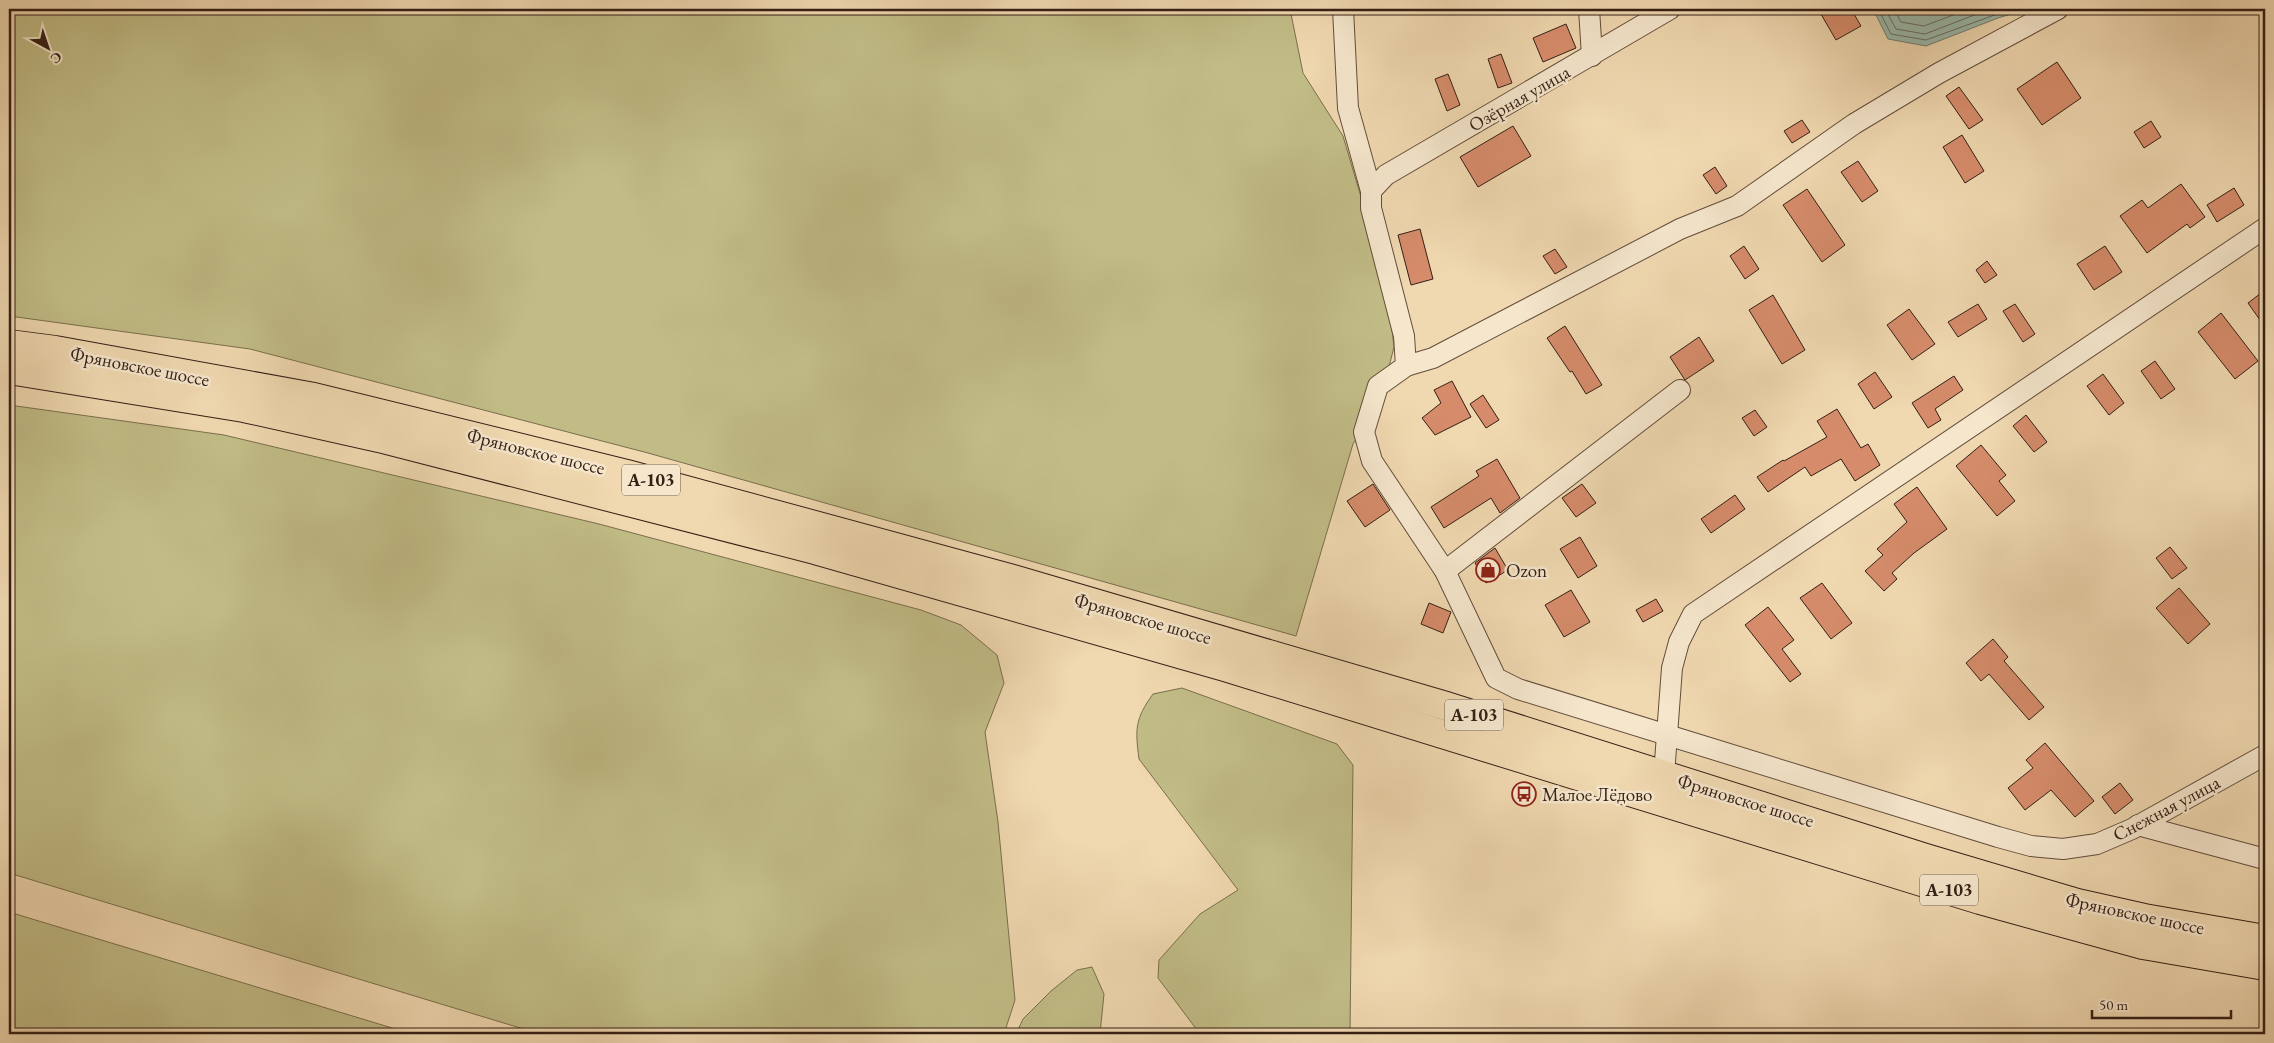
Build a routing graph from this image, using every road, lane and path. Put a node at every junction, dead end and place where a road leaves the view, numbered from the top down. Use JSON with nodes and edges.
{"nodes":[{"id":1,"x":1344,"y":9,"type":"edge"},
{"id":2,"x":1589,"y":9,"type":"edge"},
{"id":3,"x":1670,"y":9,"type":"edge"},
{"id":4,"x":2058,"y":9,"type":"edge"},
{"id":5,"x":1592,"y":56,"type":"junction"},
{"id":6,"x":1371,"y":192,"type":"junction"},
{"id":7,"x":2265,"y":228,"type":"edge"},
{"id":8,"x":9,"y":344,"type":"edge"},
{"id":9,"x":1406,"y":366,"type":"junction"},
{"id":10,"x":9,"y":370,"type":"edge"},
{"id":11,"x":1680,"y":390,"type":"dead end"},
{"id":12,"x":1445,"y":571,"type":"junction"},
{"id":13,"x":1667,"y":735,"type":"junction"},
{"id":14,"x":2265,"y":755,"type":"edge"},
{"id":15,"x":1664,"y":775,"type":"junction"},
{"id":16,"x":2138,"y":825,"type":"junction"},
{"id":17,"x":2265,"y":859,"type":"edge"},
{"id":18,"x":2265,"y":939,"type":"edge"},
{"id":19,"x":2265,"y":966,"type":"edge"}],
"edges":[{"from":1,"to":6,"type":"street"},
{"from":2,"to":5,"type":"street"},
{"from":3,"to":5,"type":"street","name":"Озёрная улица"},
{"from":4,"to":9,"type":"street","name":"Снежная улица"},
{"from":5,"to":6,"type":"street","name":"Озёрная улица"},
{"from":6,"to":9,"type":"street"},
{"from":7,"to":13,"type":"street"},
{"from":8,"to":15,"type":"main road","name":"Фряновское шоссе","number":"А-103"},
{"from":9,"to":12,"type":"street","name":"Снежная улица"},
{"from":10,"to":19,"type":"main road","name":"Фряновское шоссе","number":"А-103"},
{"from":11,"to":12,"type":"street"},
{"from":12,"to":13,"type":"street","name":"Снежная улица"},
{"from":13,"to":15,"type":"street"},
{"from":13,"to":16,"type":"street","name":"Снежная улица"},
{"from":14,"to":16,"type":"street","name":"Снежная улица"},
{"from":15,"to":18,"type":"main road","name":"Фряновское шоссе","number":"А-103"},
{"from":16,"to":17,"type":"street"}]}
